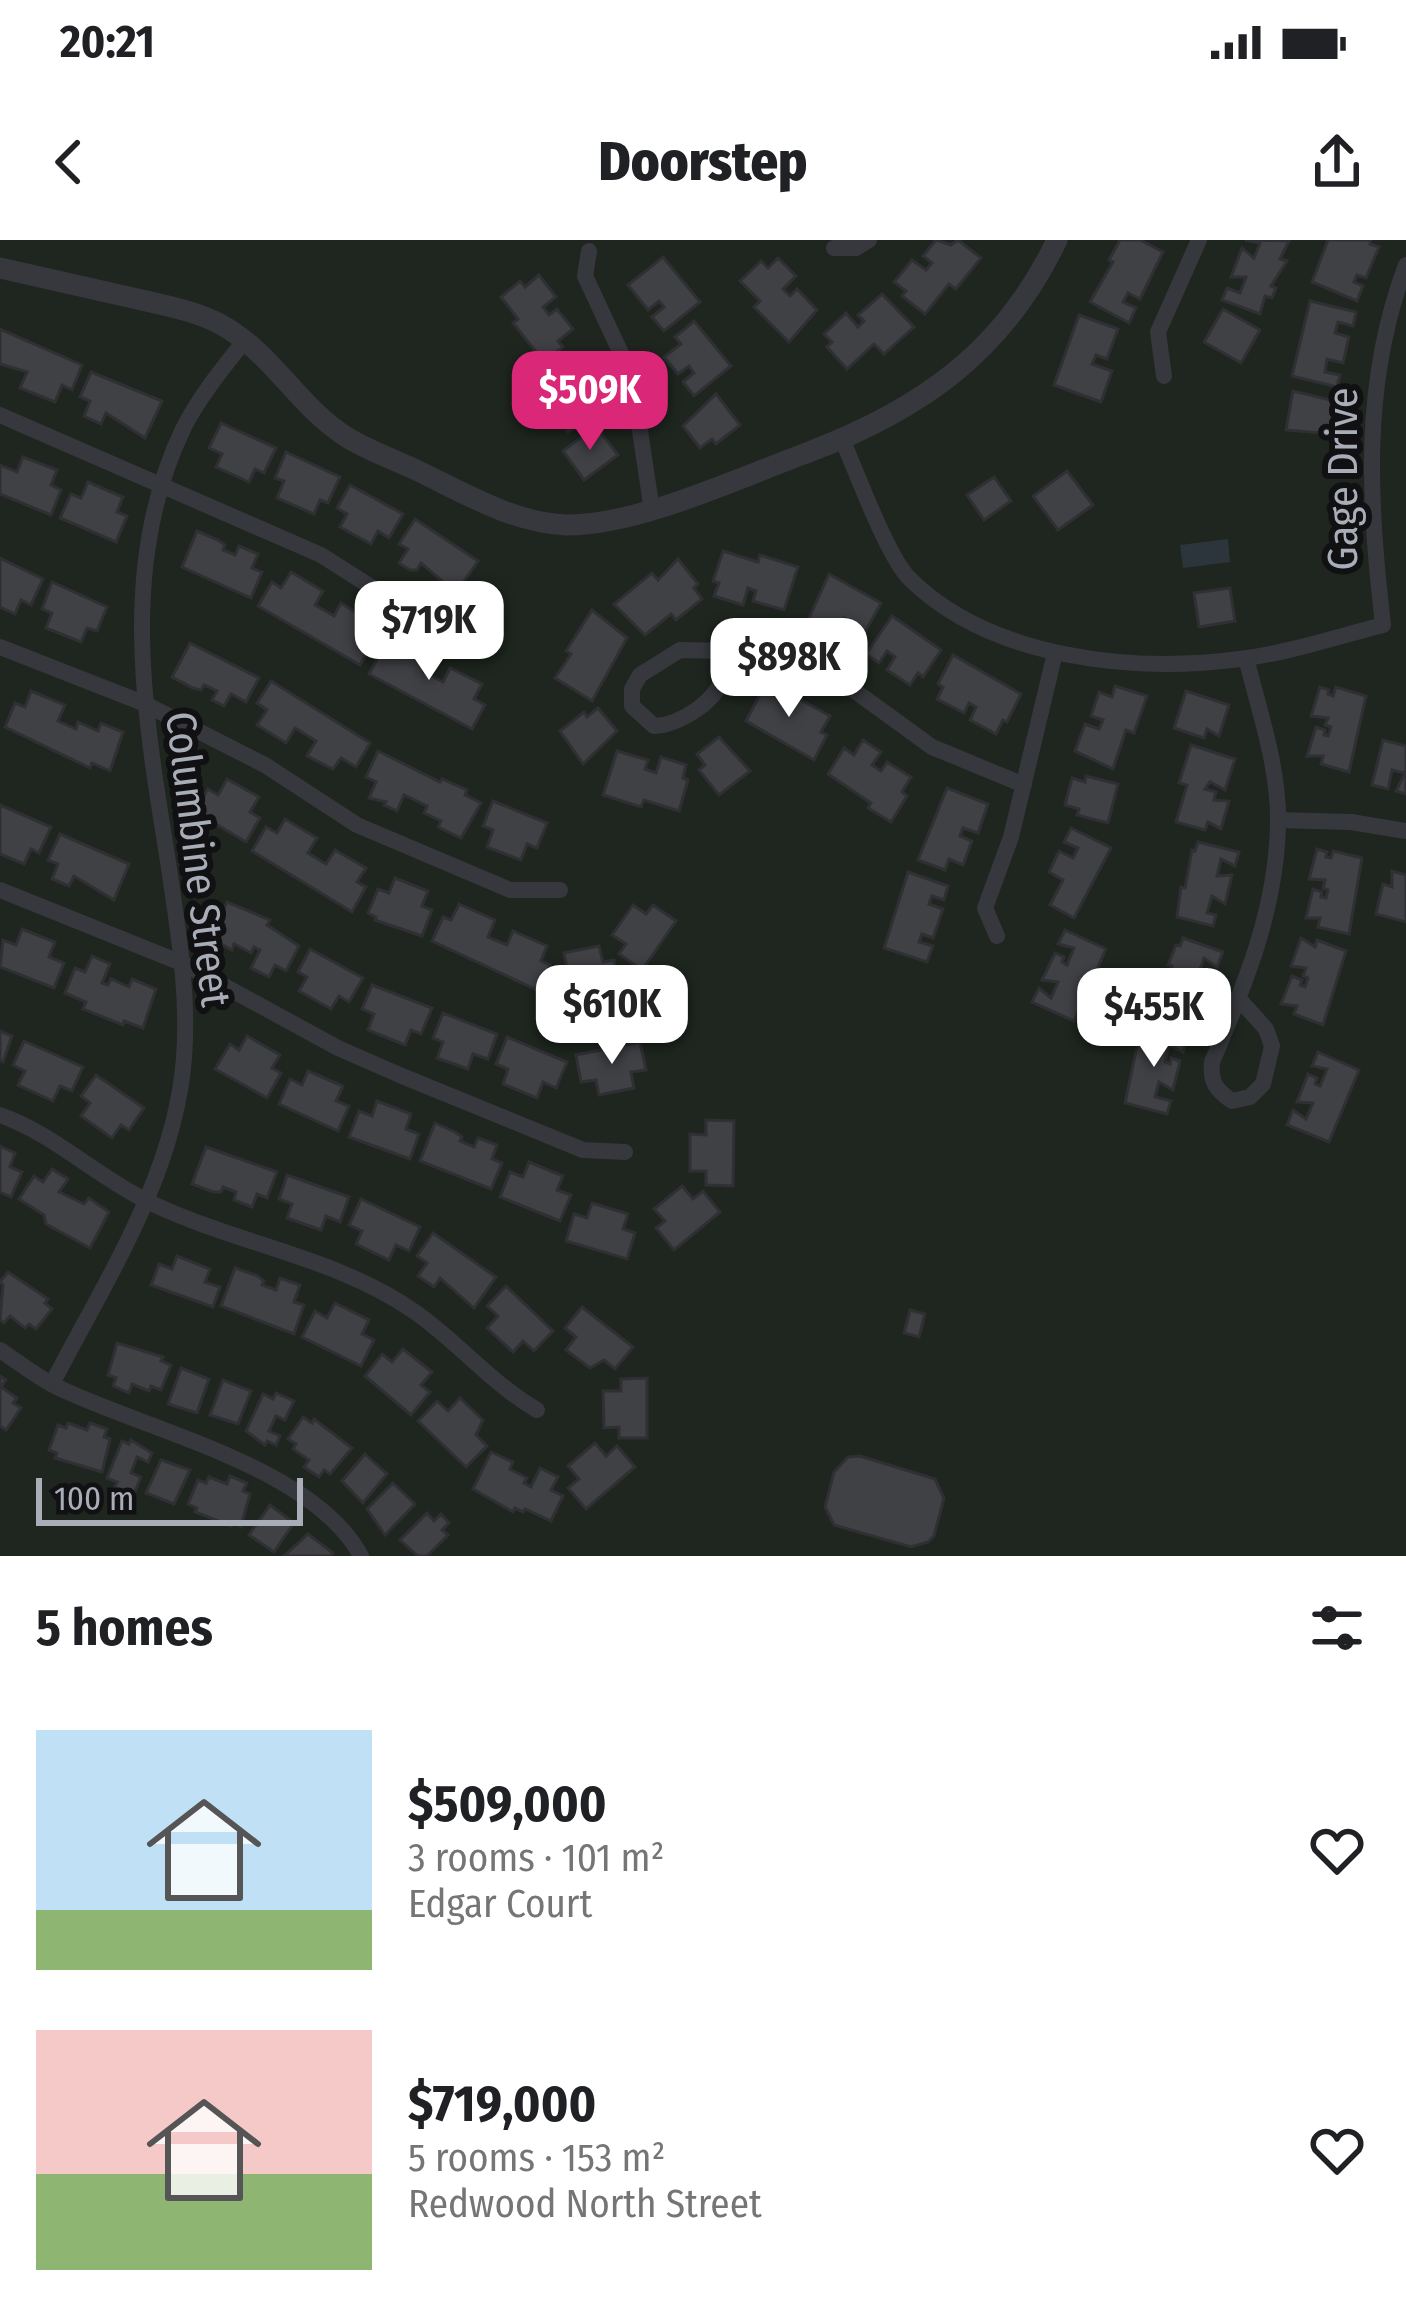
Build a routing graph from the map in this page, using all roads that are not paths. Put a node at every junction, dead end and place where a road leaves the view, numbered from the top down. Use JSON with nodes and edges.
{"nodes":[{"id":1,"x":868,"y":240,"type":"edge"},
{"id":2,"x":1057,"y":240,"type":"edge"},
{"id":3,"x":1199,"y":240,"type":"edge"},
{"id":4,"x":834,"y":248,"type":"dead end"},
{"id":5,"x":589,"y":251,"type":"dead end"},
{"id":6,"x":1406,"y":265,"type":"edge"},
{"id":7,"x":0,"y":268,"type":"edge"},
{"id":8,"x":245,"y":340,"type":"junction"},
{"id":9,"x":1164,"y":376,"type":"dead end"},
{"id":10,"x":0,"y":415,"type":"edge"},
{"id":11,"x":842,"y":439,"type":"junction"},
{"id":12,"x":162,"y":483,"type":"junction"},
{"id":13,"x":652,"y":511,"type":"junction"},
{"id":14,"x":483,"y":637,"type":"dead end"},
{"id":15,"x":0,"y":647,"type":"edge"},
{"id":16,"x":722,"y":651,"type":"junction"},
{"id":17,"x":1055,"y":653,"type":"junction"},
{"id":18,"x":1246,"y":658,"type":"junction"},
{"id":19,"x":143,"y":703,"type":"junction"},
{"id":20,"x":1024,"y":785,"type":"junction"},
{"id":21,"x":1278,"y":820,"type":"junction"},
{"id":22,"x":1406,"y":831,"type":"edge"},
{"id":23,"x":0,"y":890,"type":"edge"},
{"id":24,"x":560,"y":890,"type":"dead end"},
{"id":25,"x":997,"y":936,"type":"dead end"},
{"id":26,"x":184,"y":964,"type":"junction"},
{"id":27,"x":1239,"y":999,"type":"junction"},
{"id":28,"x":0,"y":1115,"type":"edge"},
{"id":29,"x":625,"y":1152,"type":"dead end"},
{"id":30,"x":147,"y":1202,"type":"junction"},
{"id":31,"x":0,"y":1350,"type":"edge"},
{"id":32,"x":52,"y":1384,"type":"junction"},
{"id":33,"x":537,"y":1410,"type":"dead end"},
{"id":34,"x":361,"y":1556,"type":"edge"}],
"edges":[{"from":1,"to":4,"type":"street"},
{"from":2,"to":11,"type":"street"},
{"from":3,"to":9,"type":"street"},
{"from":5,"to":13,"type":"street"},
{"from":6,"to":18,"type":"street","name":"Gage Drive"},
{"from":7,"to":8,"type":"street"},
{"from":8,"to":12,"type":"street","name":"Columbine Street"},
{"from":8,"to":13,"type":"street"},
{"from":10,"to":12,"type":"street"},
{"from":11,"to":13,"type":"street"},
{"from":11,"to":17,"type":"street"},
{"from":12,"to":14,"type":"street"},
{"from":12,"to":19,"type":"street","name":"Columbine Street"},
{"from":15,"to":19,"type":"street"},
{"from":16,"to":16,"type":"street"},
{"from":16,"to":20,"type":"street"},
{"from":17,"to":18,"type":"street"},
{"from":17,"to":20,"type":"street"},
{"from":18,"to":21,"type":"street"},
{"from":19,"to":24,"type":"street"},
{"from":19,"to":26,"type":"street","name":"Columbine Street"},
{"from":20,"to":25,"type":"street"},
{"from":21,"to":22,"type":"street"},
{"from":21,"to":27,"type":"street"},
{"from":23,"to":26,"type":"street"},
{"from":26,"to":29,"type":"street"},
{"from":26,"to":30,"type":"street","name":"Columbine Street"},
{"from":27,"to":27,"type":"street"},
{"from":28,"to":30,"type":"street"},
{"from":30,"to":32,"type":"street","name":"Columbine Street"},
{"from":30,"to":33,"type":"street"},
{"from":31,"to":32,"type":"street"},
{"from":32,"to":34,"type":"street"}]}
